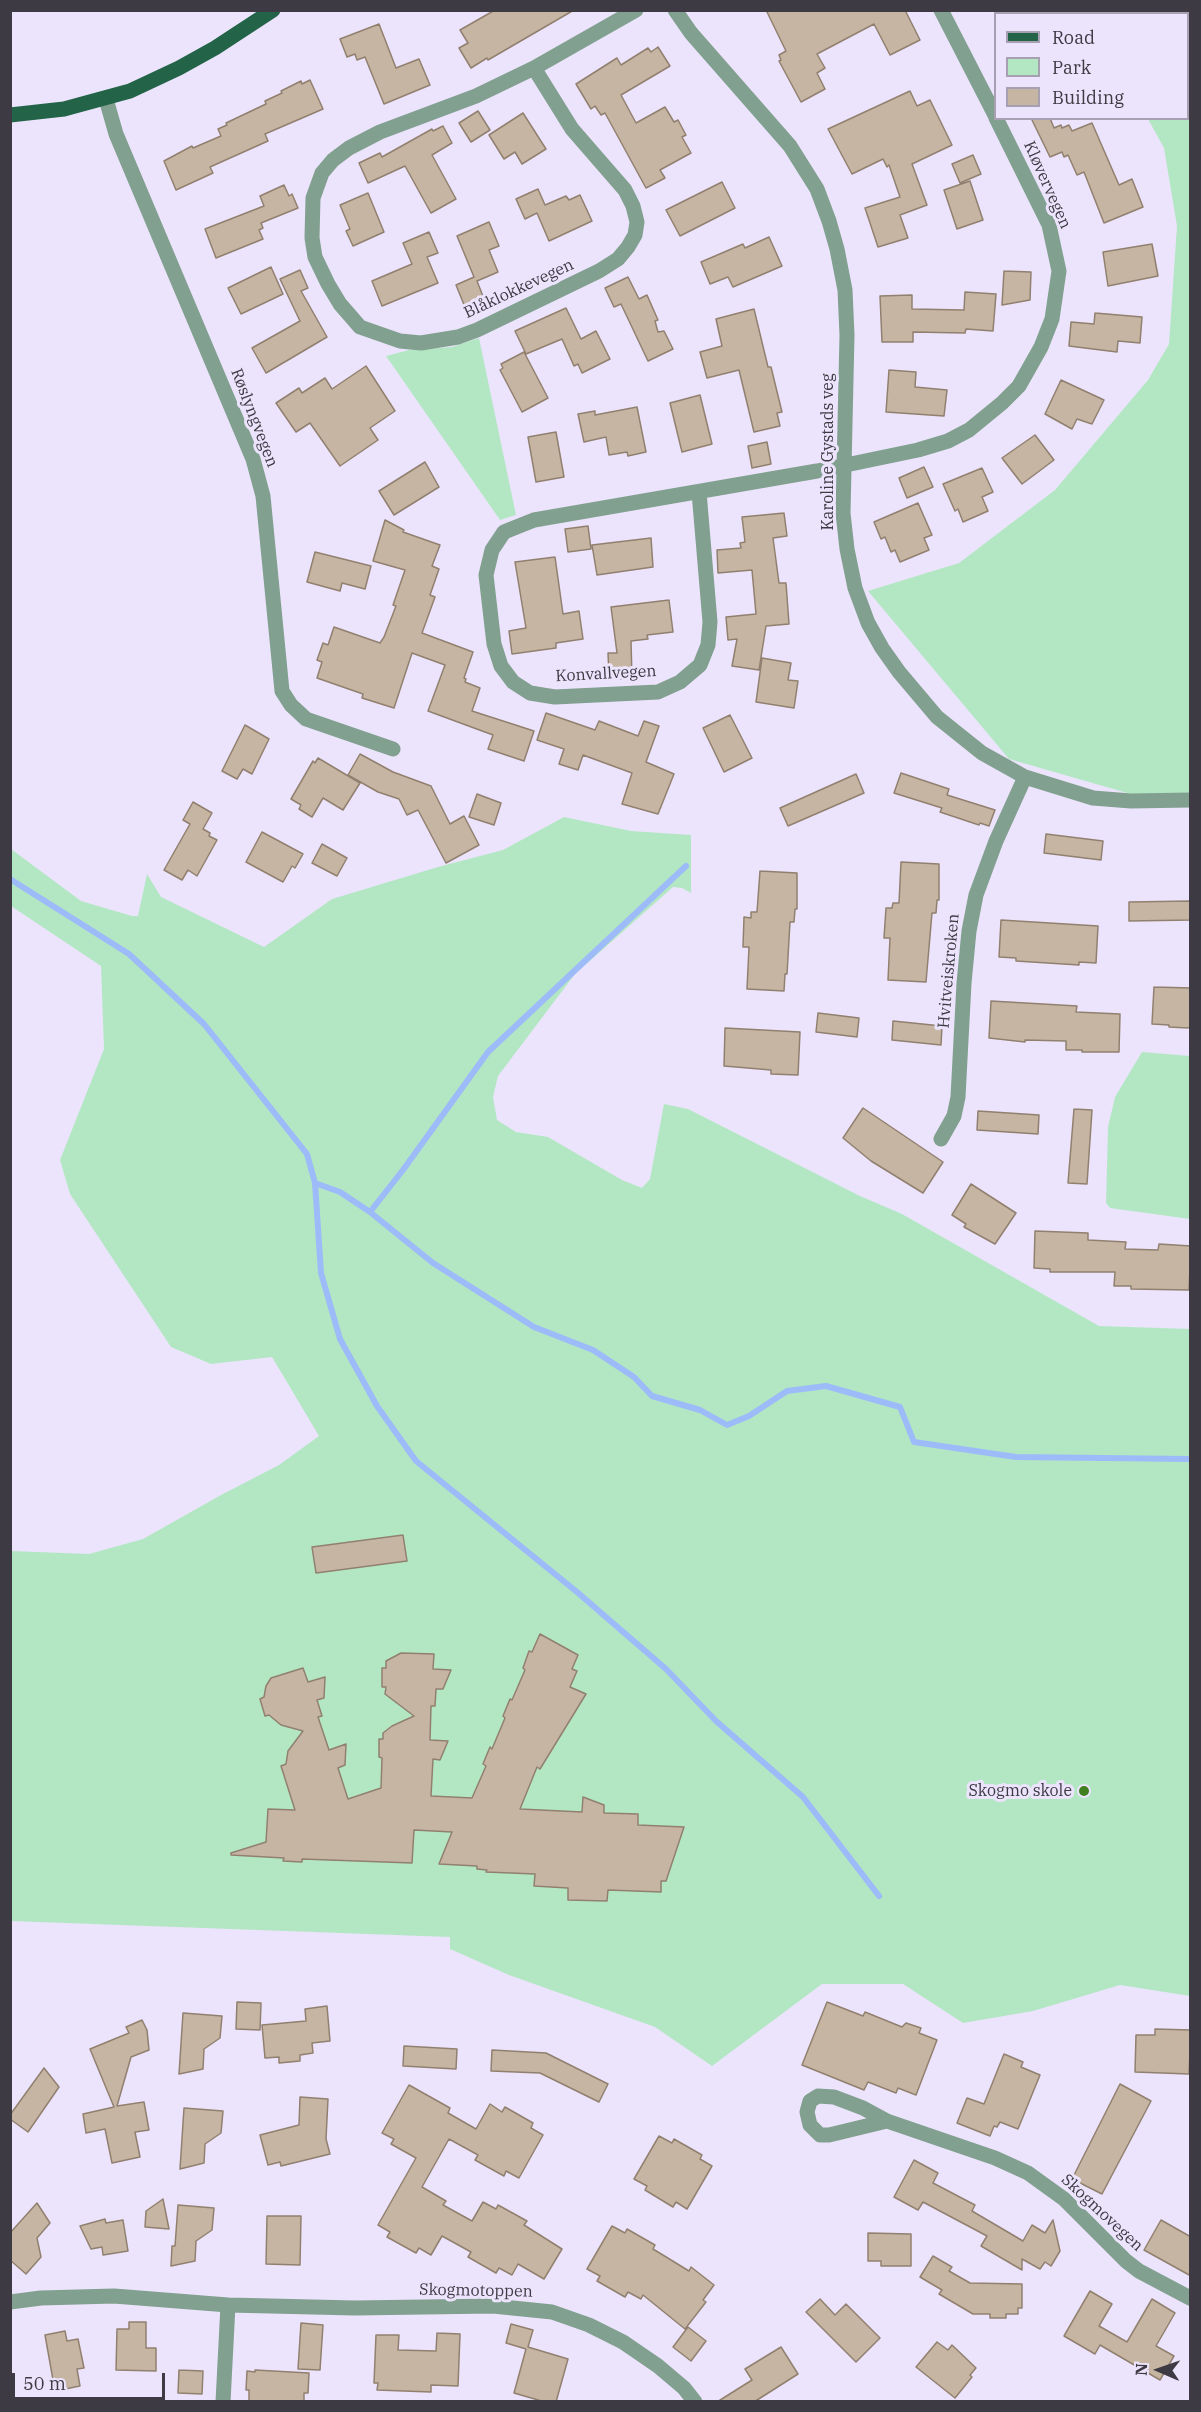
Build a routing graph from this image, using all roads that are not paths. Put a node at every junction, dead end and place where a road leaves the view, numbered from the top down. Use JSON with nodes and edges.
{"nodes":[{"id":1,"x":273,"y":10,"type":"edge"},
{"id":2,"x":636,"y":10,"type":"edge"},
{"id":3,"x":675,"y":10,"type":"edge"},
{"id":4,"x":941,"y":10,"type":"edge"},
{"id":5,"x":534,"y":68,"type":"junction"},
{"id":6,"x":106,"y":99,"type":"junction"},
{"id":7,"x":994,"y":114,"type":"edge"},
{"id":8,"x":10,"y":115,"type":"edge"},
{"id":9,"x":997,"y":120,"type":"edge"},
{"id":10,"x":844,"y":465,"type":"junction"},
{"id":11,"x":699,"y":492,"type":"junction"},
{"id":12,"x":393,"y":749,"type":"dead end"},
{"id":13,"x":1025,"y":777,"type":"junction"},
{"id":14,"x":1191,"y":800,"type":"edge"},
{"id":15,"x":941,"y":1139,"type":"dead end"},
{"id":16,"x":887,"y":2121,"type":"junction"},
{"id":17,"x":1191,"y":2298,"type":"edge"},
{"id":18,"x":10,"y":2302,"type":"edge"},
{"id":19,"x":228,"y":2305,"type":"junction"},
{"id":20,"x":223,"y":2402,"type":"edge"},
{"id":21,"x":695,"y":2402,"type":"edge"}],
"edges":[{"from":1,"to":6,"type":"main road"},
{"from":2,"to":5,"type":"street","name":"Blåklokkevegen"},
{"from":3,"to":10,"type":"street","name":"Karoline Gystads veg"},
{"from":4,"to":7,"type":"street","name":"Kløvervegen"},
{"from":5,"to":5,"type":"street","name":"Blåklokkevegen"},
{"from":6,"to":8,"type":"main road"},
{"from":6,"to":12,"type":"street","name":"Røslyngvegen"},
{"from":9,"to":10,"type":"street","name":"Kløvervegen"},
{"from":10,"to":11,"type":"street","name":"Konvallvegen"},
{"from":10,"to":13,"type":"street","name":"Karoline Gystads veg"},
{"from":11,"to":11,"type":"street","name":"Konvallvegen"},
{"from":13,"to":14,"type":"street","name":"Karoline Gystads veg"},
{"from":13,"to":15,"type":"street","name":"Hvitveiskroken"},
{"from":16,"to":16,"type":"street","name":"Skogmovegen"},
{"from":16,"to":17,"type":"street","name":"Skogmovegen"},
{"from":18,"to":19,"type":"street","name":"Skogmotoppen"},
{"from":19,"to":20,"type":"street"},
{"from":19,"to":21,"type":"street","name":"Skogmotoppen"}]}
